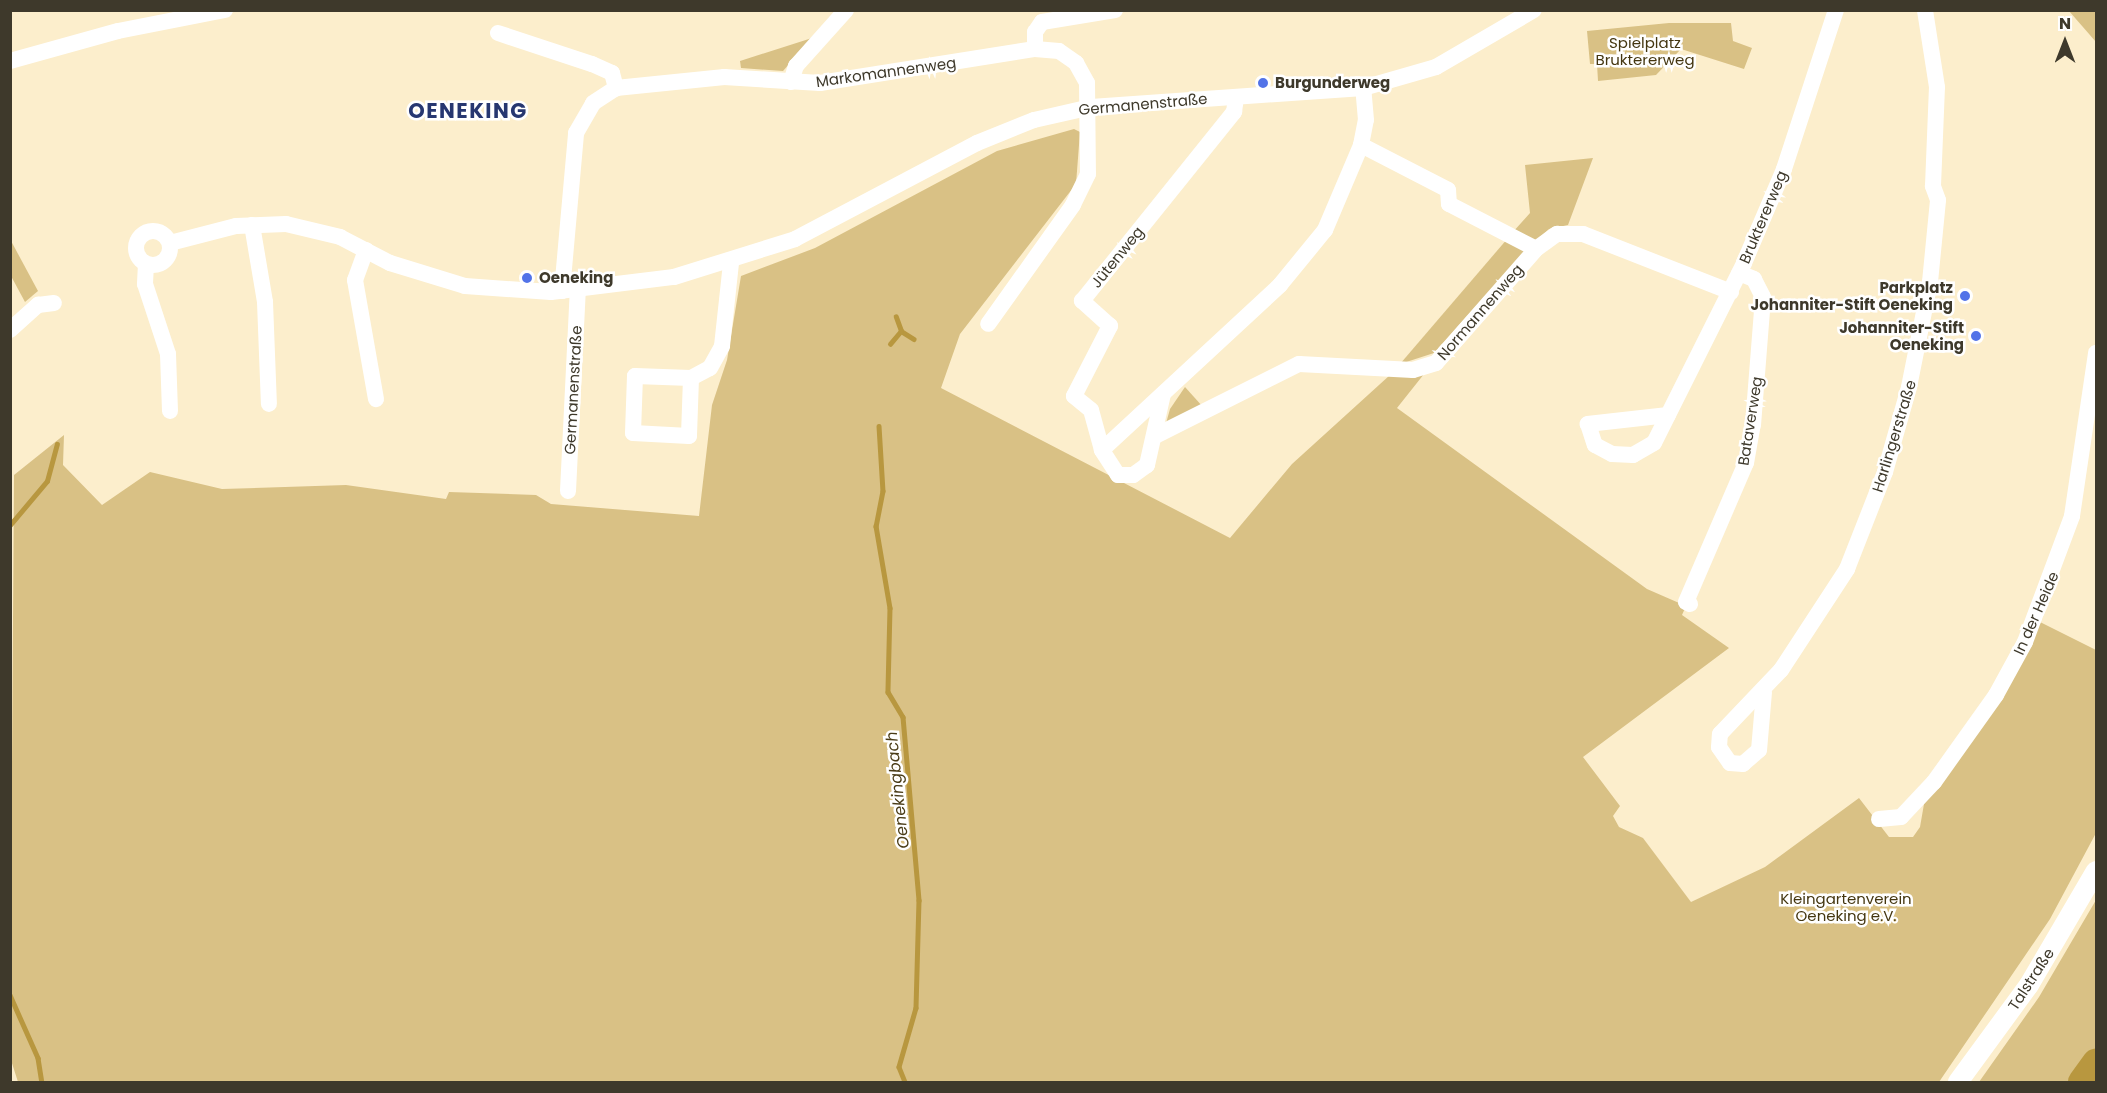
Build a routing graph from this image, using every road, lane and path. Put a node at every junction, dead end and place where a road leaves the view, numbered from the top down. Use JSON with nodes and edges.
{"nodes":[{"id":1,"x":225,"y":10,"type":"edge"},
{"id":2,"x":846,"y":10,"type":"edge"},
{"id":3,"x":1115,"y":10,"type":"edge"},
{"id":4,"x":1534,"y":10,"type":"edge"},
{"id":5,"x":1836,"y":10,"type":"edge"},
{"id":6,"x":1925,"y":10,"type":"edge"},
{"id":7,"x":498,"y":33,"type":"dead end"},
{"id":8,"x":1035,"y":49,"type":"junction"},
{"id":9,"x":10,"y":61,"type":"edge"},
{"id":10,"x":791,"y":82,"type":"junction"},
{"id":11,"x":616,"y":88,"type":"junction"},
{"id":12,"x":1363,"y":88,"type":"junction"},
{"id":13,"x":1236,"y":97,"type":"junction"},
{"id":14,"x":1091,"y":107,"type":"junction"},
{"id":15,"x":1361,"y":145,"type":"junction"},
{"id":16,"x":252,"y":225,"type":"junction"},
{"id":17,"x":170,"y":243,"type":"junction"},
{"id":18,"x":1536,"y":249,"type":"junction"},
{"id":19,"x":366,"y":250,"type":"junction"},
{"id":20,"x":731,"y":263,"type":"junction"},
{"id":21,"x":147,"y":264,"type":"junction"},
{"id":22,"x":1739,"y":273,"type":"junction"},
{"id":23,"x":570,"y":290,"type":"junction"},
{"id":24,"x":1731,"y":292,"type":"junction"},
{"id":25,"x":54,"y":303,"type":"dead end"},
{"id":26,"x":988,"y":324,"type":"dead end"},
{"id":27,"x":10,"y":330,"type":"edge"},
{"id":28,"x":2097,"y":353,"type":"edge"},
{"id":29,"x":691,"y":378,"type":"junction"},
{"id":30,"x":1163,"y":394,"type":"junction"},
{"id":31,"x":376,"y":399,"type":"dead end"},
{"id":32,"x":269,"y":404,"type":"dead end"},
{"id":33,"x":170,"y":411,"type":"dead end"},
{"id":34,"x":1668,"y":415,"type":"dead end"},
{"id":35,"x":1155,"y":436,"type":"junction"},
{"id":36,"x":1102,"y":450,"type":"junction"},
{"id":37,"x":568,"y":491,"type":"dead end"},
{"id":38,"x":1690,"y":604,"type":"dead end"},
{"id":39,"x":1764,"y":692,"type":"dead end"},
{"id":40,"x":1879,"y":819,"type":"dead end"},
{"id":41,"x":2097,"y":871,"type":"edge"},
{"id":42,"x":1958,"y":1083,"type":"edge"}],
"edges":[{"from":1,"to":9,"type":"street"},
{"from":2,"to":10,"type":"street"},
{"from":3,"to":8,"type":"street"},
{"from":4,"to":12,"type":"street","name":"Germanenstraße"},
{"from":5,"to":22,"type":"street","name":"Bruktererweg"},
{"from":6,"to":39,"type":"street","name":"Harlingerstraße"},
{"from":7,"to":11,"type":"street"},
{"from":8,"to":10,"type":"street","name":"Markomannenweg"},
{"from":8,"to":14,"type":"street","name":"Markomannenweg"},
{"from":10,"to":11,"type":"street","name":"Markomannenweg"},
{"from":11,"to":23,"type":"street","name":"Markomannenweg"},
{"from":12,"to":13,"type":"street","name":"Germanenstraße"},
{"from":12,"to":15,"type":"street"},
{"from":13,"to":14,"type":"street","name":"Germanenstraße"},
{"from":13,"to":36,"type":"street","name":"Jütenweg"},
{"from":14,"to":20,"type":"street","name":"Germanenstraße"},
{"from":14,"to":26,"type":"street","name":"Markomannenweg"},
{"from":15,"to":18,"type":"street"},
{"from":15,"to":30,"type":"street"},
{"from":16,"to":17,"type":"street","name":"Germanenstraße"},
{"from":16,"to":19,"type":"street","name":"Germanenstraße"},
{"from":16,"to":32,"type":"street"},
{"from":17,"to":21,"type":"street"},
{"from":17,"to":21,"type":"street"},
{"from":18,"to":24,"type":"street","name":"Normannenweg"},
{"from":18,"to":35,"type":"street","name":"Normannenweg"},
{"from":19,"to":23,"type":"street","name":"Germanenstraße"},
{"from":19,"to":31,"type":"street"},
{"from":20,"to":23,"type":"street","name":"Germanenstraße"},
{"from":20,"to":29,"type":"street"},
{"from":21,"to":33,"type":"street"},
{"from":22,"to":24,"type":"street","name":"Bruktererweg"},
{"from":22,"to":38,"type":"street","name":"Bataverweg"},
{"from":23,"to":37,"type":"street","name":"Germanenstraße"},
{"from":24,"to":34,"type":"street","name":"Bruktererweg"},
{"from":25,"to":27,"type":"street"},
{"from":28,"to":40,"type":"street","name":"In der Heide"},
{"from":29,"to":29,"type":"street"},
{"from":30,"to":35,"type":"street"},
{"from":30,"to":36,"type":"street"},
{"from":35,"to":36,"type":"street"},
{"from":41,"to":42,"type":"main road","name":"Talstraße"}]}
